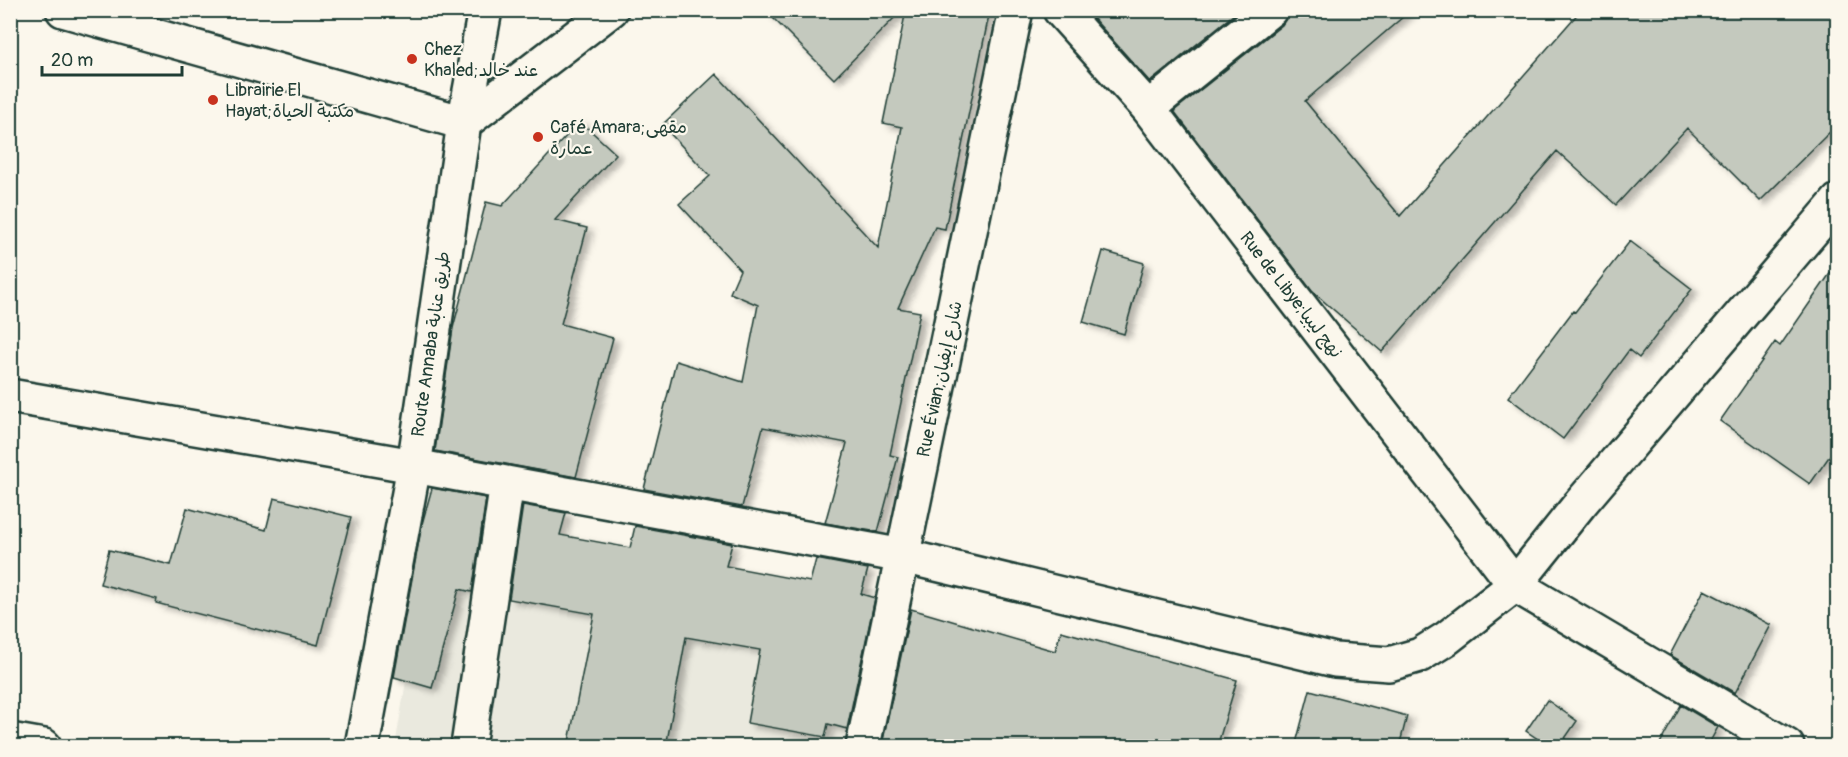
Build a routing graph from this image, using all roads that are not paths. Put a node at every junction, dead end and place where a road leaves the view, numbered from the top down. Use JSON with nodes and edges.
{"nodes":[{"id":1,"x":63,"y":10,"type":"edge"},
{"id":2,"x":485,"y":10,"type":"edge"},
{"id":3,"x":611,"y":10,"type":"edge"},
{"id":4,"x":1016,"y":10,"type":"edge"},
{"id":5,"x":1060,"y":10,"type":"edge"},
{"id":6,"x":1270,"y":10,"type":"edge"},
{"id":7,"x":1148,"y":108,"type":"junction"},
{"id":8,"x":464,"y":123,"type":"junction"},
{"id":9,"x":1838,"y":201,"type":"edge"},
{"id":10,"x":10,"y":396,"type":"edge"},
{"id":11,"x":414,"y":466,"type":"junction"},
{"id":12,"x":507,"y":483,"type":"junction"},
{"id":13,"x":903,"y":556,"type":"junction"},
{"id":14,"x":1515,"y":585,"type":"junction"},
{"id":15,"x":10,"y":740,"type":"edge"},
{"id":16,"x":44,"y":747,"type":"edge"},
{"id":17,"x":362,"y":747,"type":"edge"},
{"id":18,"x":468,"y":747,"type":"edge"},
{"id":19,"x":863,"y":747,"type":"edge"},
{"id":20,"x":1787,"y":747,"type":"edge"}],
"edges":[{"from":1,"to":8,"type":"street"},
{"from":2,"to":8,"type":"street","name":"Route Annaba طريق عنابة"},
{"from":3,"to":8,"type":"street"},
{"from":4,"to":13,"type":"street","name":"Rue Évian;شارع إيفيان"},
{"from":5,"to":7,"type":"street","name":"Rue de Libye;نهج ليبيا"},
{"from":6,"to":7,"type":"street"},
{"from":7,"to":14,"type":"street","name":"Rue de Libye;نهج ليبيا"},
{"from":8,"to":11,"type":"street","name":"Route Annaba طريق عنابة"},
{"from":9,"to":14,"type":"street"},
{"from":10,"to":11,"type":"street"},
{"from":11,"to":12,"type":"street"},
{"from":11,"to":17,"type":"street","name":"Route Annaba طريق عنابة"},
{"from":12,"to":13,"type":"street"},
{"from":12,"to":18,"type":"street"},
{"from":13,"to":14,"type":"street"},
{"from":13,"to":19,"type":"street","name":"Rue Évian;شارع إيفيان"},
{"from":14,"to":20,"type":"street"},
{"from":15,"to":16,"type":"street"}]}
